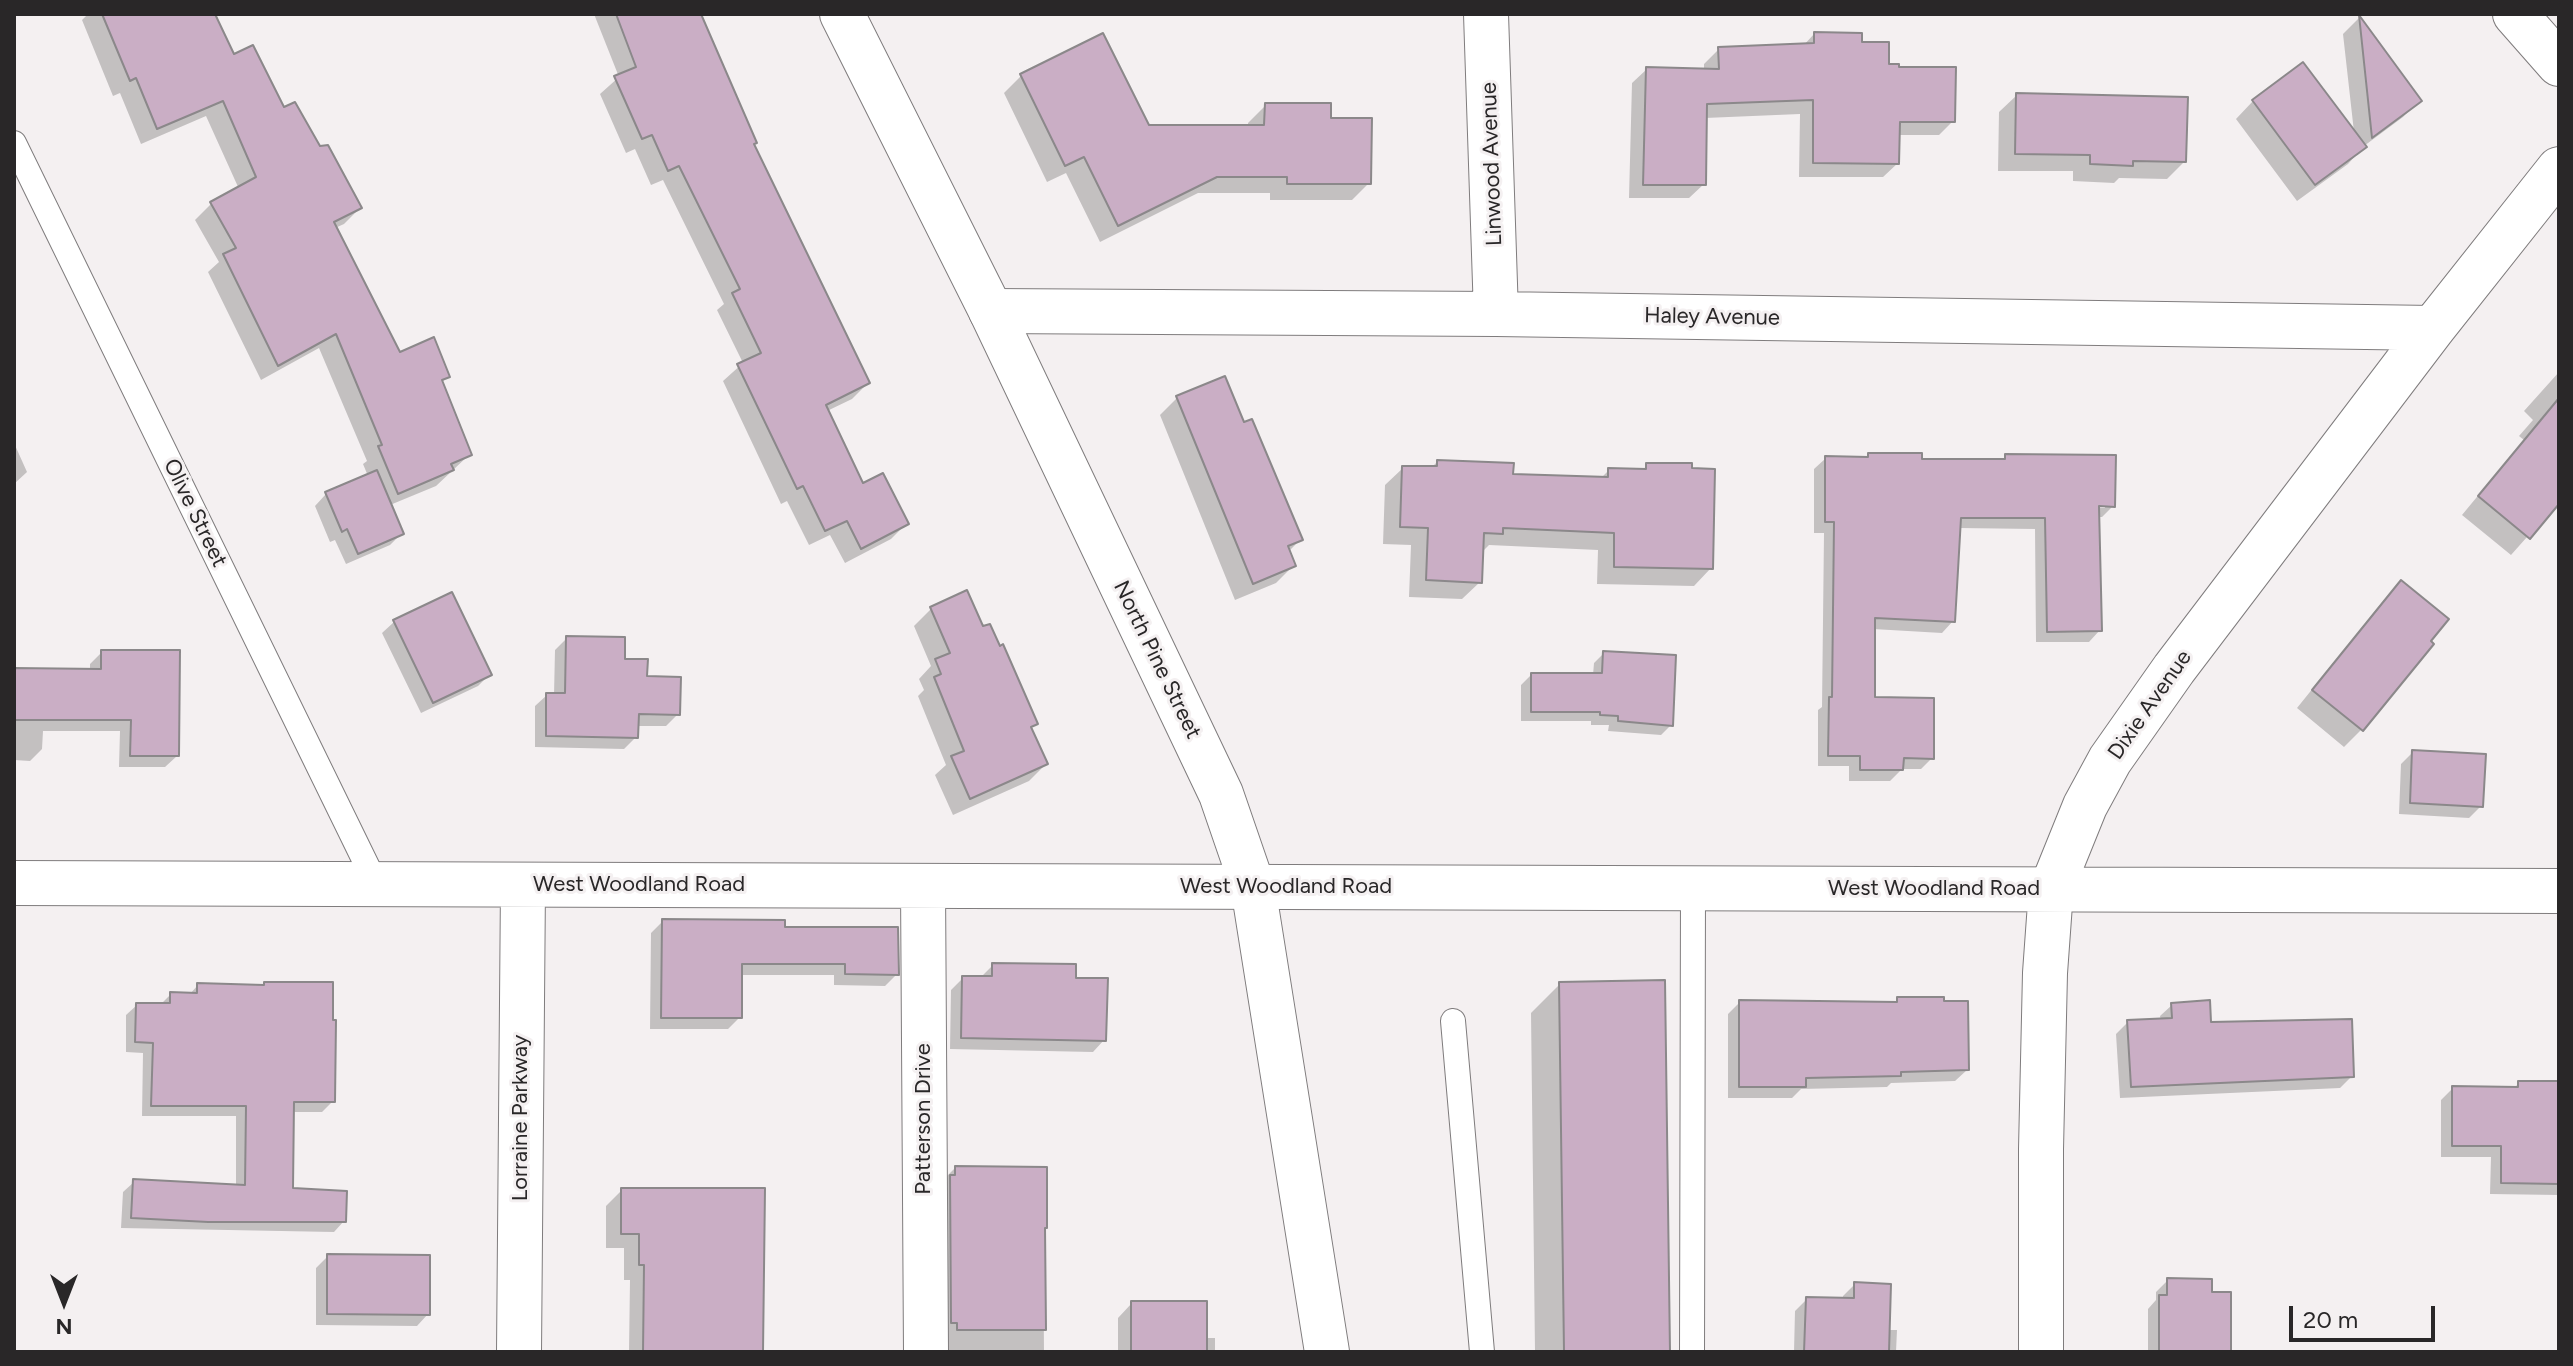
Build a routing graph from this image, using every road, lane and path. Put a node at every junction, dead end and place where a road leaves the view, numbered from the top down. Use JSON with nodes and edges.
{"nodes":[{"id":1,"x":842,"y":14,"type":"edge"},
{"id":2,"x":1486,"y":14,"type":"edge"},
{"id":3,"x":2515,"y":14,"type":"edge"},
{"id":4,"x":2559,"y":64,"type":"edge"},
{"id":5,"x":14,"y":143,"type":"edge"},
{"id":6,"x":2559,"y":169,"type":"edge"},
{"id":7,"x":991,"y":311,"type":"junction"},
{"id":8,"x":1496,"y":314,"type":"junction"},
{"id":9,"x":2433,"y":328,"type":"junction"},
{"id":10,"x":14,"y":883,"type":"edge"},
{"id":11,"x":376,"y":884,"type":"junction"},
{"id":12,"x":523,"y":885,"type":"junction"},
{"id":13,"x":923,"y":886,"type":"junction"},
{"id":14,"x":1253,"y":887,"type":"junction"},
{"id":15,"x":1693,"y":889,"type":"junction"},
{"id":16,"x":2051,"y":890,"type":"junction"},
{"id":17,"x":2559,"y":891,"type":"edge"},
{"id":18,"x":1453,"y":1021,"type":"dead end"},
{"id":19,"x":519,"y":1352,"type":"edge"},
{"id":20,"x":926,"y":1352,"type":"edge"},
{"id":21,"x":1327,"y":1352,"type":"edge"},
{"id":22,"x":1482,"y":1352,"type":"edge"},
{"id":23,"x":1692,"y":1352,"type":"edge"},
{"id":24,"x":2041,"y":1352,"type":"edge"}],
"edges":[{"from":1,"to":7,"type":"street","name":"North Pine Street"},
{"from":2,"to":8,"type":"street","name":"Linwood Avenue"},
{"from":3,"to":4,"type":"street"},
{"from":5,"to":11,"type":"lane","name":"Olive Street"},
{"from":6,"to":9,"type":"street","name":"Dixie Avenue"},
{"from":7,"to":8,"type":"street","name":"Haley Avenue"},
{"from":7,"to":14,"type":"street","name":"North Pine Street"},
{"from":8,"to":9,"type":"street","name":"Haley Avenue"},
{"from":9,"to":16,"type":"street","name":"Dixie Avenue"},
{"from":10,"to":11,"type":"street","name":"West Woodland Road"},
{"from":11,"to":12,"type":"street","name":"West Woodland Road"},
{"from":12,"to":13,"type":"street","name":"West Woodland Road"},
{"from":12,"to":19,"type":"street","name":"Lorraine Parkway"},
{"from":13,"to":14,"type":"street","name":"West Woodland Road"},
{"from":13,"to":20,"type":"street","name":"Patterson Drive"},
{"from":14,"to":15,"type":"street","name":"West Woodland Road"},
{"from":14,"to":21,"type":"street","name":"North Pine Street"},
{"from":15,"to":16,"type":"street","name":"West Woodland Road"},
{"from":15,"to":23,"type":"lane"},
{"from":16,"to":17,"type":"street","name":"West Woodland Road"},
{"from":16,"to":24,"type":"street","name":"Dixie Avenue"},
{"from":18,"to":22,"type":"lane"}]}
